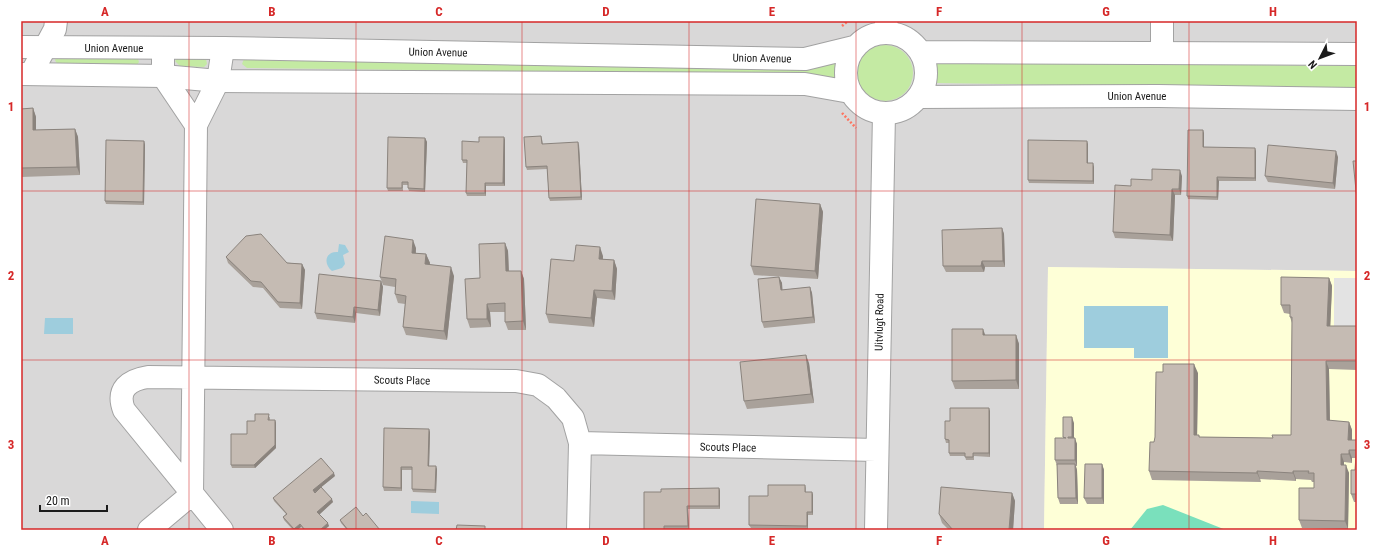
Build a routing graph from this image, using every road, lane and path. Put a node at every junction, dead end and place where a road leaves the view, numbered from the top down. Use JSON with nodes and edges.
{"nodes":[{"id":1,"x":56,"y":21,"type":"edge"},
{"id":2,"x":1162,"y":21,"type":"edge"},
{"id":3,"x":887,"y":27,"type":"edge"},
{"id":4,"x":21,"y":47,"type":"edge"},
{"id":5,"x":45,"y":47,"type":"junction"},
{"id":6,"x":854,"y":47,"type":"junction"},
{"id":7,"x":163,"y":48,"type":"junction"},
{"id":8,"x":223,"y":48,"type":"junction"},
{"id":9,"x":920,"y":52,"type":"junction"},
{"id":10,"x":1162,"y":52,"type":"junction"},
{"id":11,"x":1357,"y":54,"type":"edge"},
{"id":12,"x":26,"y":74,"type":"edge"},
{"id":13,"x":163,"y":76,"type":"junction"},
{"id":14,"x":218,"y":81,"type":"junction"},
{"id":15,"x":918,"y":97,"type":"junction"},
{"id":16,"x":1357,"y":99,"type":"edge"},
{"id":17,"x":844,"y":101,"type":"junction"},
{"id":18,"x":884,"y":113,"type":"junction"},
{"id":19,"x":196,"y":125,"type":"junction"},
{"id":20,"x":856,"y":128,"type":"dead end"},
{"id":21,"x":192,"y":378,"type":"junction"},
{"id":22,"x":580,"y":443,"type":"junction"},
{"id":23,"x":876,"y":450,"type":"junction"},
{"id":24,"x":192,"y":494,"type":"junction"},
{"id":25,"x":149,"y":530,"type":"edge"},
{"id":26,"x":222,"y":530,"type":"edge"},
{"id":27,"x":578,"y":530,"type":"edge"},
{"id":28,"x":876,"y":530,"type":"edge"}],
"edges":[{"from":1,"to":5,"type":"street"},
{"from":2,"to":10,"type":"street"},
{"from":3,"to":6,"type":"street"},
{"from":3,"to":9,"type":"street"},
{"from":4,"to":5,"type":"street","name":"Union Avenue"},
{"from":5,"to":7,"type":"street","name":"Union Avenue"},
{"from":5,"to":12,"type":"street"},
{"from":6,"to":8,"type":"street","name":"Union Avenue"},
{"from":6,"to":17,"type":"street"},
{"from":7,"to":8,"type":"street","name":"Union Avenue"},
{"from":7,"to":13,"type":"street"},
{"from":8,"to":14,"type":"street"},
{"from":9,"to":10,"type":"street"},
{"from":9,"to":15,"type":"street"},
{"from":10,"to":11,"type":"street"},
{"from":12,"to":13,"type":"street"},
{"from":13,"to":14,"type":"street"},
{"from":13,"to":19,"type":"street"},
{"from":14,"to":17,"type":"street"},
{"from":14,"to":19,"type":"street"},
{"from":15,"to":16,"type":"street","name":"Union Avenue"},
{"from":15,"to":18,"type":"street"},
{"from":17,"to":18,"type":"street"},
{"from":17,"to":20,"type":"path"},
{"from":18,"to":23,"type":"street","name":"Uitvlugt Road"},
{"from":19,"to":21,"type":"street"},
{"from":21,"to":22,"type":"street","name":"Scouts Place"},
{"from":21,"to":24,"type":"street"},
{"from":21,"to":24,"type":"street","name":"Scouts Place"},
{"from":22,"to":23,"type":"street","name":"Scouts Place"},
{"from":22,"to":27,"type":"street","name":"Scouts Place"},
{"from":23,"to":28,"type":"street","name":"Uitvlugt Road"},
{"from":24,"to":25,"type":"street"},
{"from":24,"to":26,"type":"street","name":"Scouts Place"}]}
